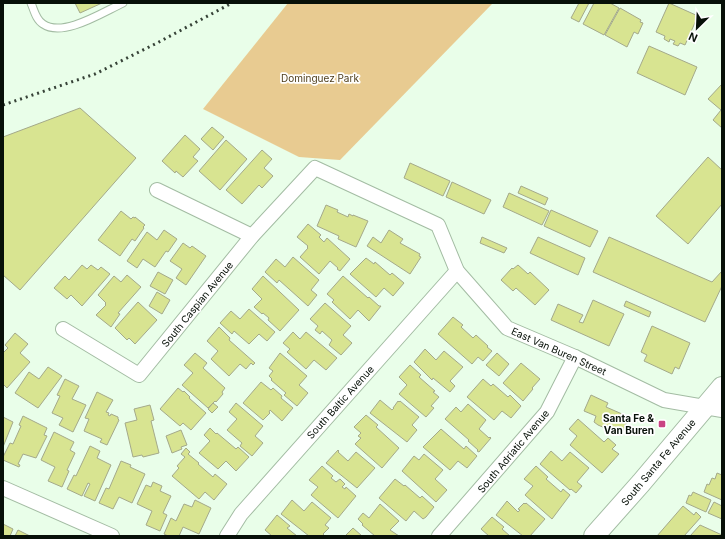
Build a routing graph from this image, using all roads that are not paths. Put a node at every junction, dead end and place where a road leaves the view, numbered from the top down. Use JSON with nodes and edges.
{"nodes":[{"id":1,"x":31,"y":3,"type":"edge"},
{"id":2,"x":123,"y":3,"type":"edge"},
{"id":3,"x":316,"y":168,"type":"joint"},
{"id":4,"x":157,"y":190,"type":"dead end"},
{"id":5,"x":252,"y":236,"type":"junction"},
{"id":6,"x":457,"y":271,"type":"junction"},
{"id":7,"x":63,"y":329,"type":"dead end"},
{"id":8,"x":575,"y":357,"type":"junction"},
{"id":9,"x":722,"y":387,"type":"edge"},
{"id":10,"x":713,"y":409,"type":"edge"},
{"id":11,"x":3,"y":488,"type":"edge"},
{"id":12,"x":112,"y":536,"type":"edge"},
{"id":13,"x":227,"y":536,"type":"edge"},
{"id":14,"x":439,"y":536,"type":"edge"},
{"id":15,"x":594,"y":536,"type":"edge"}],
"edges":[{"from":1,"to":2,"type":"lane"},
{"from":3,"to":5,"type":"street","name":"South Caspian Avenue"},
{"from":3,"to":6,"type":"street","name":"East Van Buren Street"},
{"from":4,"to":5,"type":"street"},
{"from":5,"to":7,"type":"street","name":"South Caspian Avenue"},
{"from":6,"to":8,"type":"street","name":"East Van Buren Street"},
{"from":6,"to":13,"type":"street","name":"South Baltic Avenue"},
{"from":8,"to":10,"type":"street","name":"East Van Buren Street"},
{"from":8,"to":14,"type":"street","name":"South Adriatic Avenue"},
{"from":9,"to":10,"type":"main road","name":"South Santa Fe Avenue"},
{"from":10,"to":15,"type":"main road","name":"South Santa Fe Avenue"},
{"from":11,"to":12,"type":"street"}]}
